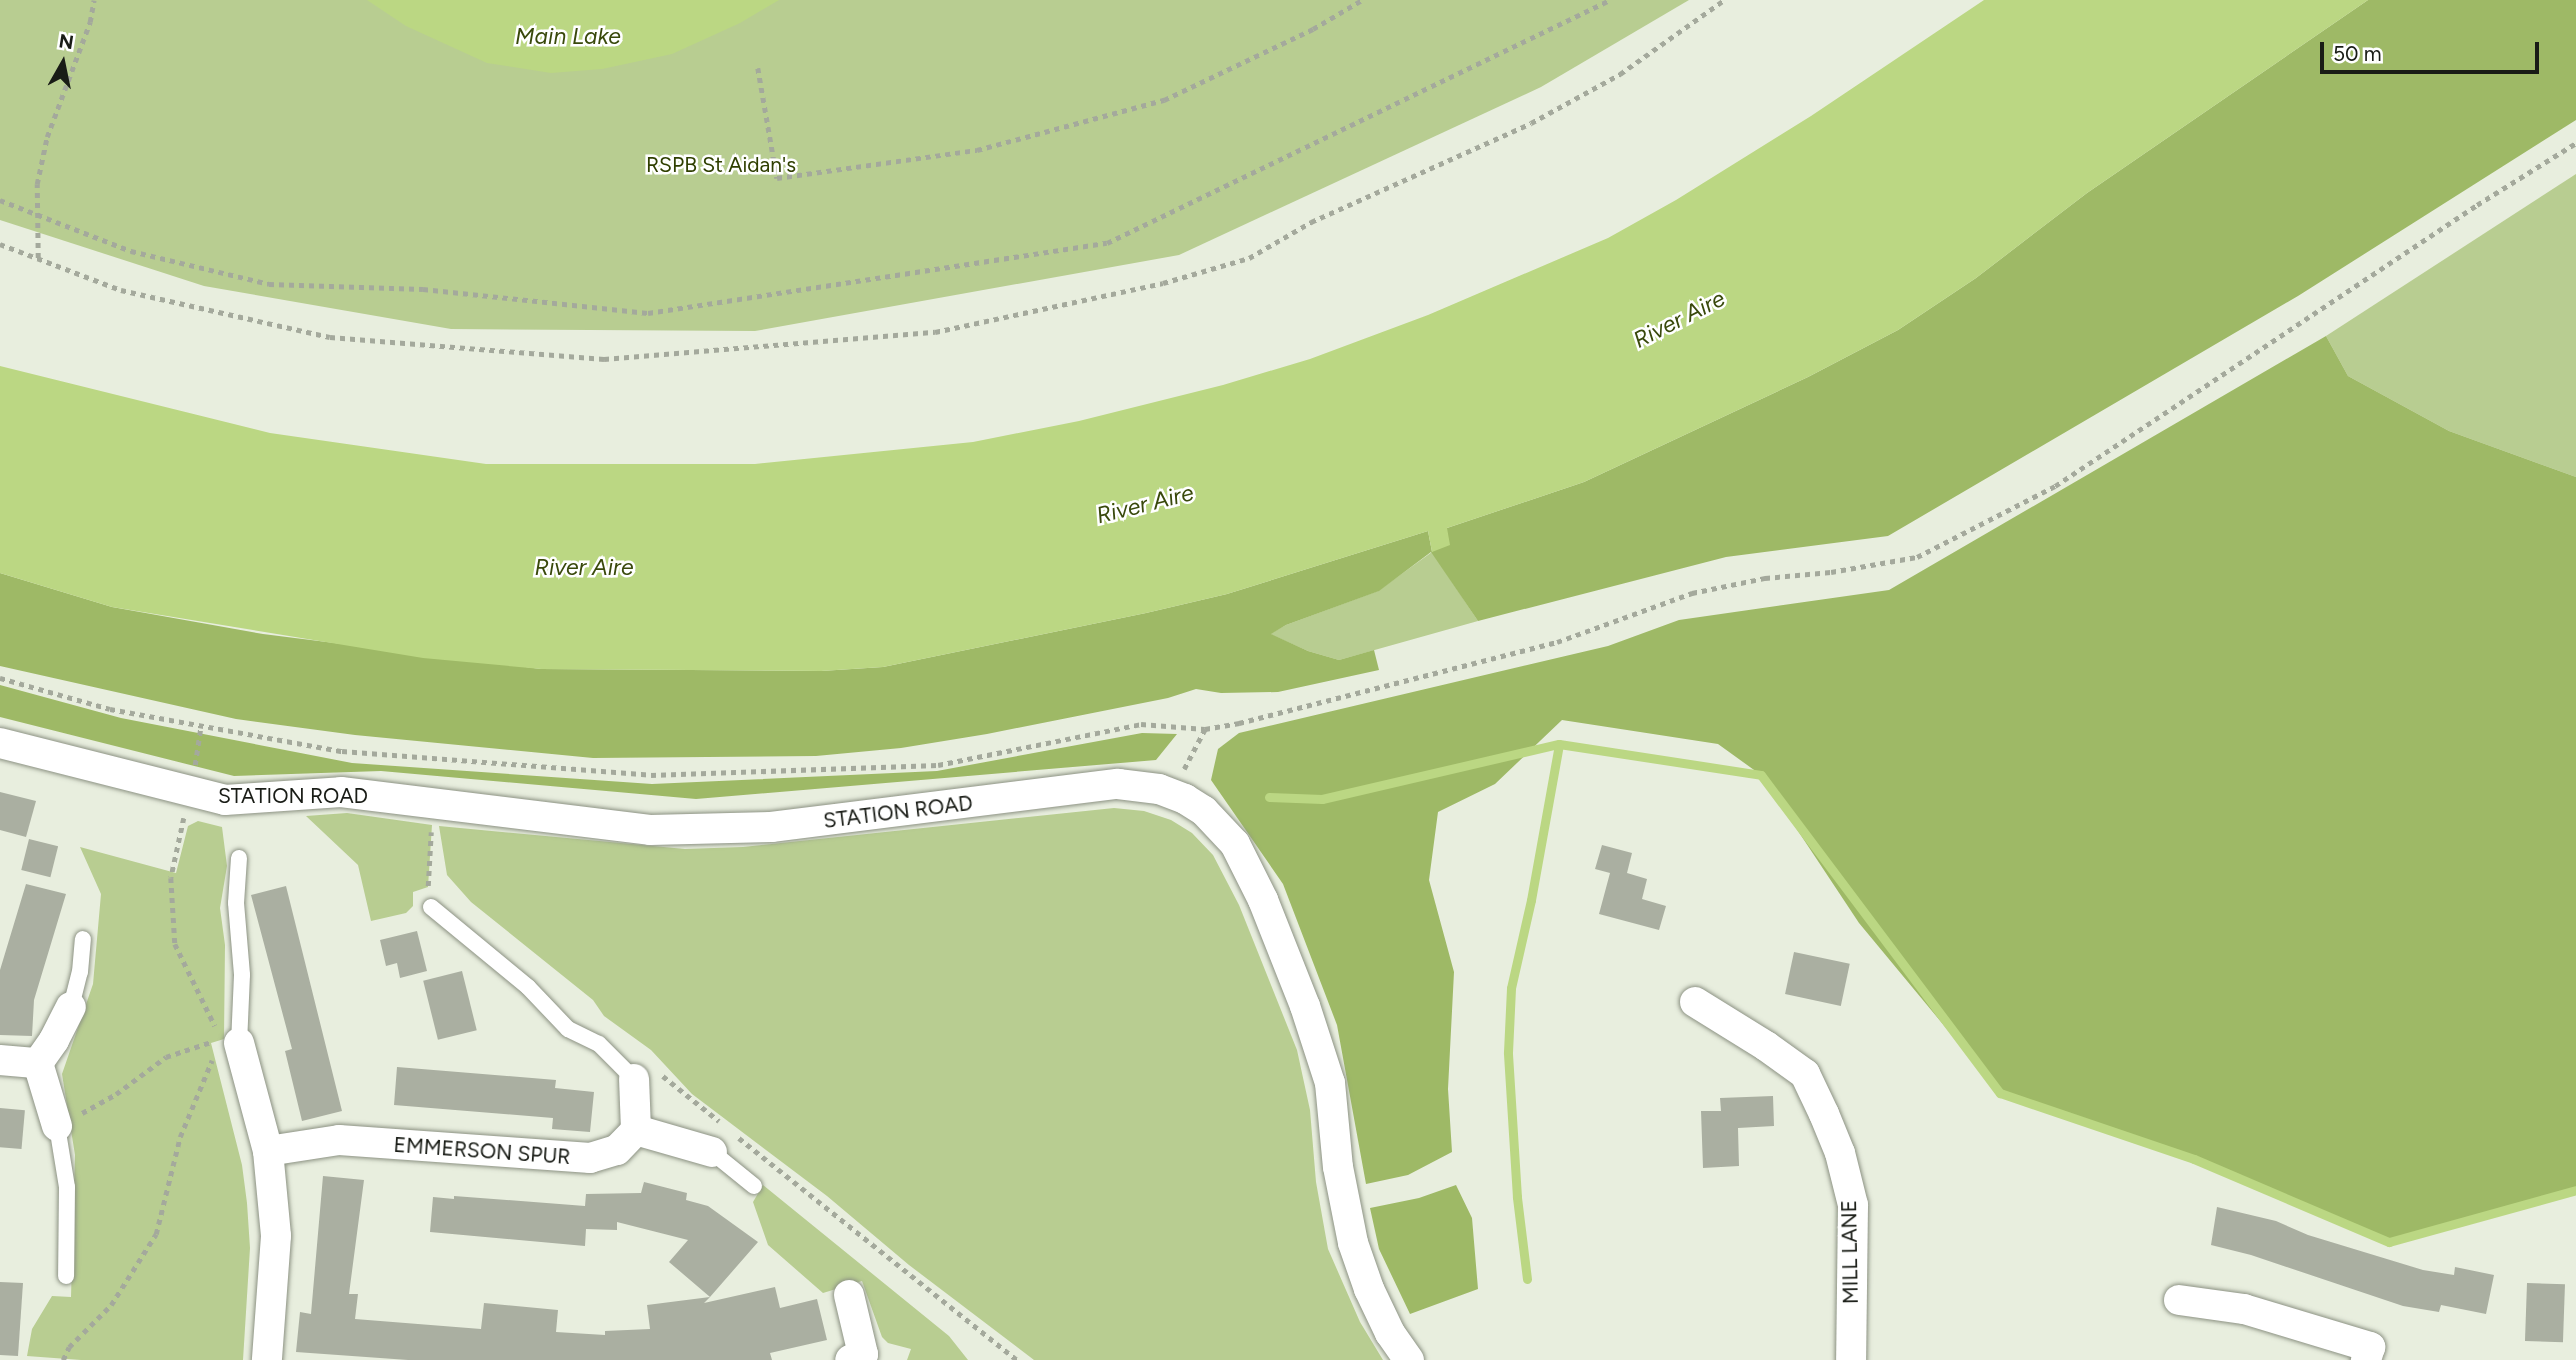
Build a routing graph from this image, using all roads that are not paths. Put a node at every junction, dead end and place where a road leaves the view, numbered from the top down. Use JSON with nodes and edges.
{"nodes":[{"id":1,"x":0,"y":743,"type":"edge"},
{"id":2,"x":239,"y":858,"type":"dead end"},
{"id":3,"x":435,"y":901,"type":"road end"},
{"id":4,"x":83,"y":939,"type":"dead end"},
{"id":5,"x":1695,"y":1002,"type":"dead end"},
{"id":6,"x":71,"y":1007,"type":"joint"},
{"id":7,"x":230,"y":1042,"type":"joint"},
{"id":8,"x":0,"y":1060,"type":"edge"},
{"id":9,"x":38,"y":1063,"type":"junction"},
{"id":10,"x":644,"y":1074,"type":"joint"},
{"id":11,"x":57,"y":1126,"type":"joint"},
{"id":12,"x":636,"y":1129,"type":"junction"},
{"id":13,"x":268,"y":1151,"type":"junction"},
{"id":14,"x":712,"y":1153,"type":"joint"},
{"id":15,"x":754,"y":1186,"type":"dead end"},
{"id":16,"x":66,"y":1276,"type":"dead end"},
{"id":17,"x":849,"y":1295,"type":"dead end"},
{"id":18,"x":2179,"y":1300,"type":"dead end"},
{"id":19,"x":267,"y":1360,"type":"edge"},
{"id":20,"x":850,"y":1360,"type":"edge"},
{"id":21,"x":1409,"y":1360,"type":"edge"},
{"id":22,"x":1851,"y":1360,"type":"edge"},
{"id":23,"x":2366,"y":1360,"type":"edge"}],
"edges":[{"from":1,"to":21,"type":"street","name":"STATION ROAD"},
{"from":2,"to":7,"type":"lane"},
{"from":3,"to":10,"type":"lane"},
{"from":4,"to":6,"type":"lane"},
{"from":5,"to":22,"type":"street","name":"MILL LANE"},
{"from":6,"to":9,"type":"street"},
{"from":7,"to":13,"type":"street"},
{"from":8,"to":9,"type":"street"},
{"from":9,"to":11,"type":"street"},
{"from":10,"to":12,"type":"street"},
{"from":11,"to":16,"type":"lane"},
{"from":12,"to":13,"type":"street","name":"EMMERSON SPUR"},
{"from":12,"to":14,"type":"street"},
{"from":13,"to":19,"type":"street"},
{"from":14,"to":15,"type":"lane"},
{"from":17,"to":20,"type":"street"},
{"from":18,"to":23,"type":"street"}]}
